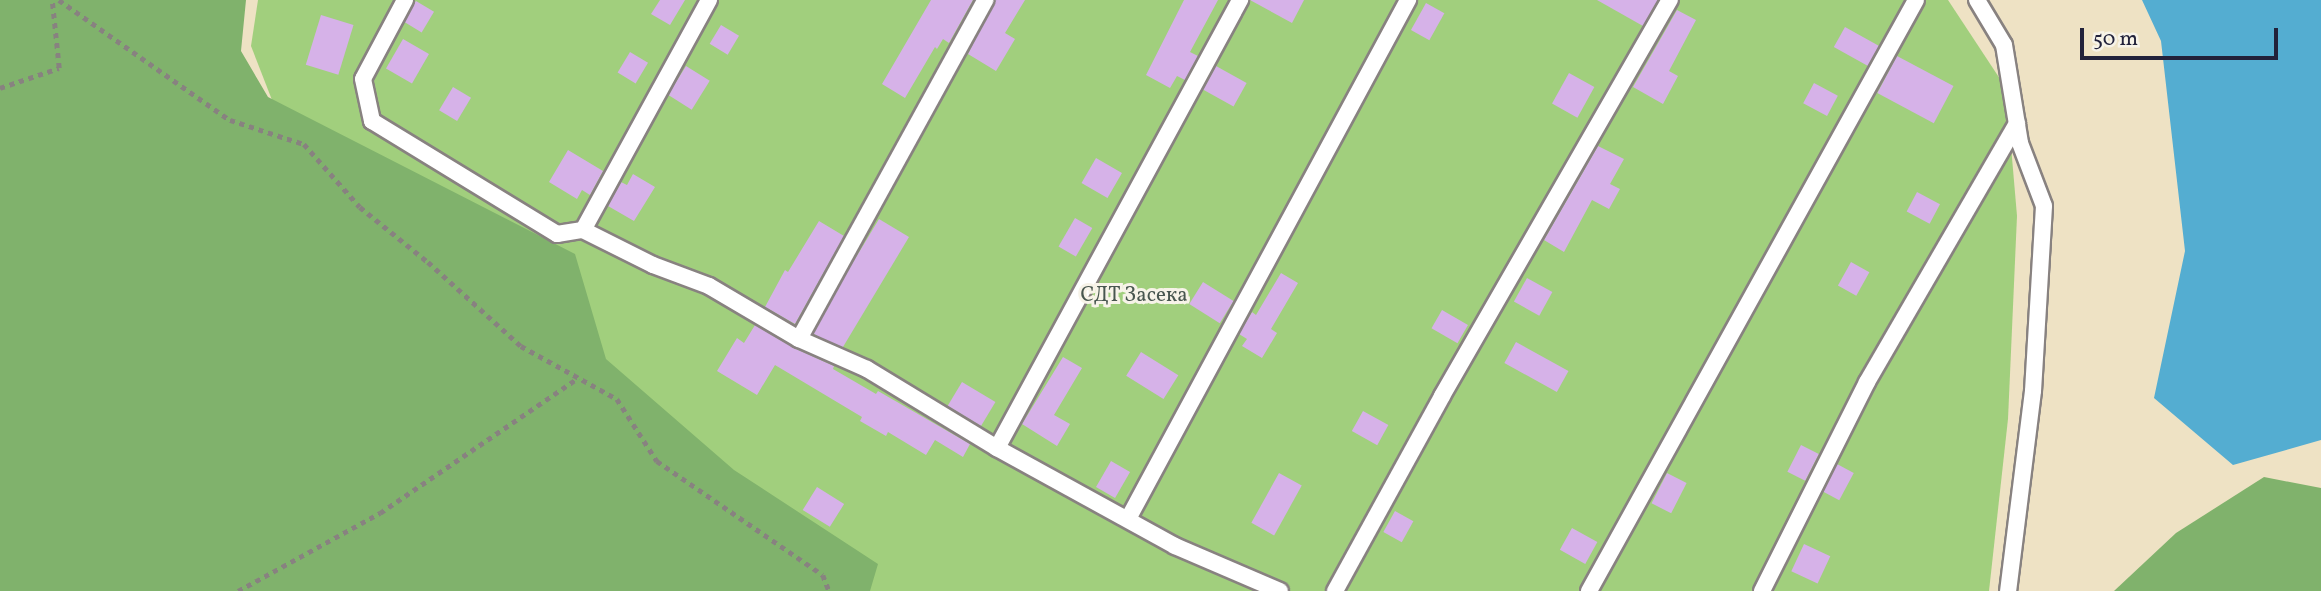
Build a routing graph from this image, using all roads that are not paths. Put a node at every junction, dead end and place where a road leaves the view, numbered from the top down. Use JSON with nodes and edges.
{"nodes":[{"id":1,"x":405,"y":0,"type":"edge"},
{"id":2,"x":709,"y":0,"type":"edge"},
{"id":3,"x":985,"y":0,"type":"edge"},
{"id":4,"x":1240,"y":0,"type":"edge"},
{"id":5,"x":1408,"y":0,"type":"edge"},
{"id":6,"x":1670,"y":0,"type":"edge"},
{"id":7,"x":1916,"y":0,"type":"edge"},
{"id":8,"x":1977,"y":0,"type":"edge"},
{"id":9,"x":2017,"y":123,"type":"junction"},
{"id":10,"x":583,"y":230,"type":"junction"},
{"id":11,"x":799,"y":339,"type":"junction"},
{"id":12,"x":997,"y":448,"type":"junction"},
{"id":13,"x":1128,"y":519,"type":"junction"},
{"id":14,"x":1280,"y":591,"type":"edge"},
{"id":15,"x":1335,"y":591,"type":"edge"},
{"id":16,"x":1589,"y":591,"type":"edge"},
{"id":17,"x":1762,"y":591,"type":"edge"},
{"id":18,"x":2008,"y":591,"type":"edge"}],
"edges":[{"from":1,"to":10,"type":"lane"},
{"from":2,"to":10,"type":"lane"},
{"from":3,"to":11,"type":"lane"},
{"from":4,"to":12,"type":"lane"},
{"from":5,"to":13,"type":"lane"},
{"from":6,"to":15,"type":"lane"},
{"from":7,"to":16,"type":"lane"},
{"from":8,"to":9,"type":"lane"},
{"from":9,"to":17,"type":"lane"},
{"from":9,"to":18,"type":"lane"},
{"from":10,"to":11,"type":"lane"},
{"from":11,"to":12,"type":"lane"},
{"from":12,"to":13,"type":"lane"},
{"from":13,"to":14,"type":"lane"}]}
